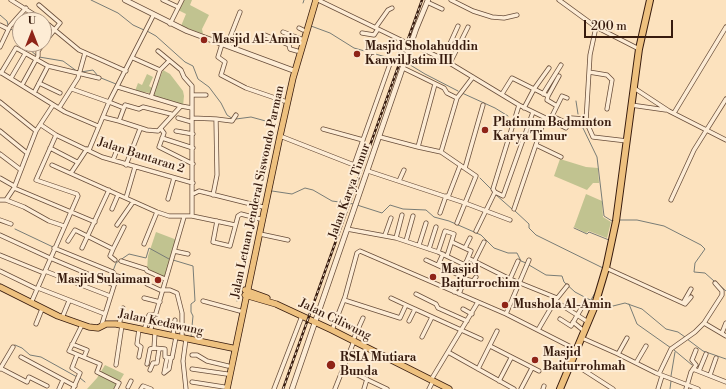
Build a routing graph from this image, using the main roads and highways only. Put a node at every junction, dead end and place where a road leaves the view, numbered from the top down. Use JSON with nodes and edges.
{"nodes":[{"id":1,"x":312,"y":0,"type":"edge"},
{"id":2,"x":317,"y":0,"type":"edge"},
{"id":3,"x":650,"y":0,"type":"edge"},
{"id":4,"x":276,"y":145,"type":"junction"},
{"id":5,"x":272,"y":167,"type":"junction"},
{"id":6,"x":0,"y":287,"type":"edge"},
{"id":7,"x":246,"y":293,"type":"junction"},
{"id":8,"x":232,"y":348,"type":"junction"},
{"id":9,"x":225,"y":388,"type":"edge"},
{"id":10,"x":449,"y":389,"type":"edge"},
{"id":11,"x":560,"y":389,"type":"edge"}],
"edges":[{"from":1,"to":4,"type":"main road","name":"Jalan Letnan Jenderal Siswondo Parman"},
{"from":2,"to":4,"type":"main road","name":"Jalan Letnan Jenderal Siswondo Parman"},
{"from":3,"to":11,"type":"highway"},
{"from":4,"to":5,"type":"main road","name":"Jalan Letnan Jenderal Siswondo Parman"},
{"from":5,"to":7,"type":"main road","name":"Jalan Letnan Jenderal Siswondo Parman"},
{"from":5,"to":7,"type":"main road","name":"Jalan Letnan Jenderal Siswondo Parman"},
{"from":6,"to":8,"type":"main road","name":"Jalan Kedawung"},
{"from":7,"to":8,"type":"main road","name":"Jalan Letnan Jenderal Siswondo Parman"},
{"from":7,"to":9,"type":"main road","name":"Jalan Letnan Jenderal Siswondo Parman"},
{"from":7,"to":10,"type":"main road","name":"Jalan Ciliwung"},
{"from":8,"to":9,"type":"main road","name":"Jalan Letnan Jenderal Siswondo Parman"}]}
